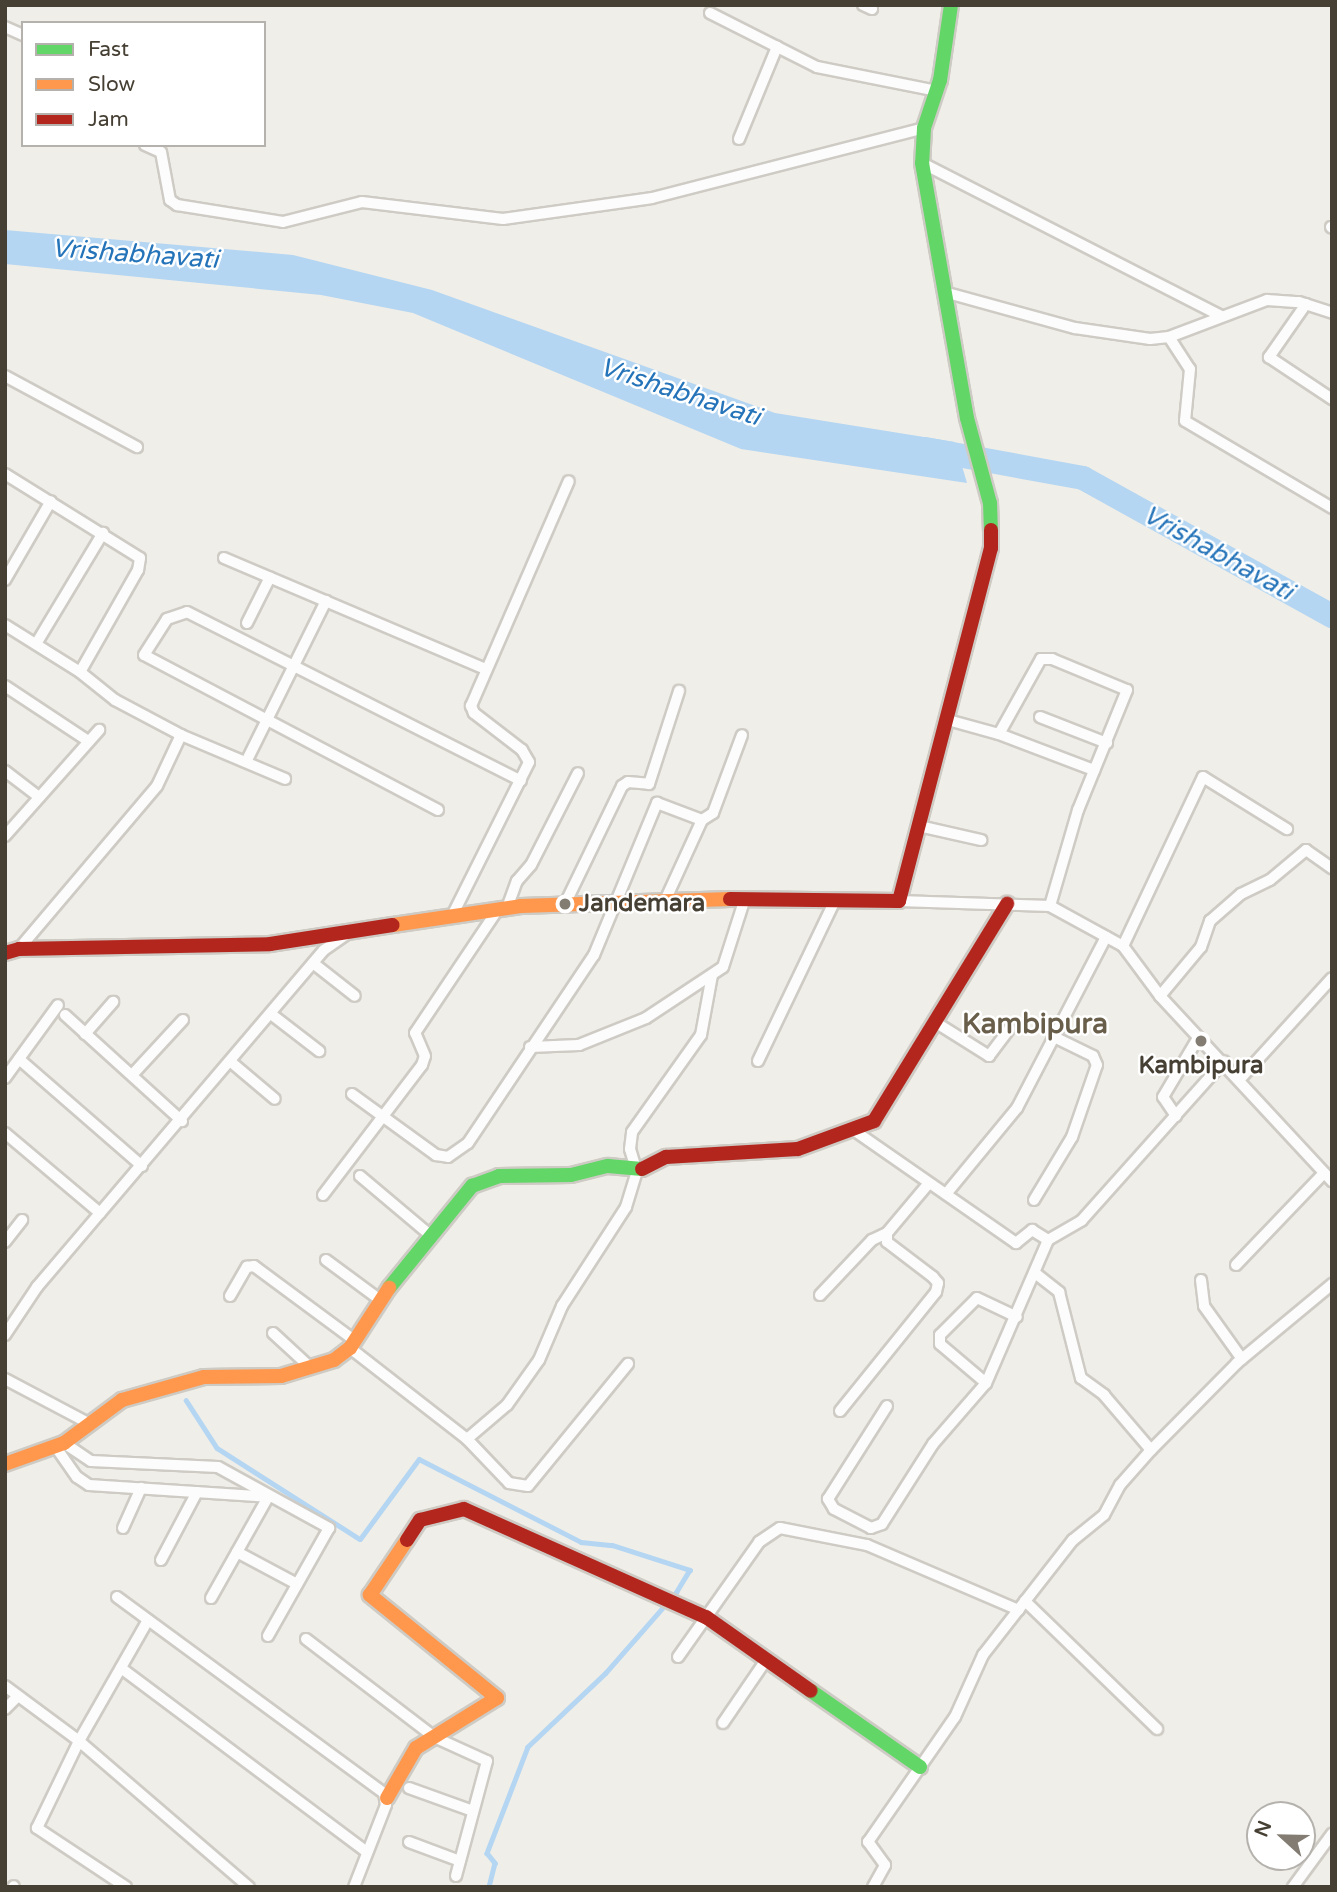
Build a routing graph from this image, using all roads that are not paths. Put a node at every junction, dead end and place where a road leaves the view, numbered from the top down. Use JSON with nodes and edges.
{"nodes":[{"id":1,"x":951,"y":5,"type":"edge"},
{"id":2,"x":710,"y":13,"type":"dead end"},
{"id":3,"x":5,"y":27,"type":"edge"},
{"id":4,"x":21,"y":34,"type":"edge"},
{"id":5,"x":777,"y":47,"type":"junction"},
{"id":6,"x":937,"y":91,"type":"junction"},
{"id":7,"x":924,"y":128,"type":"junction"},
{"id":8,"x":739,"y":139,"type":"dead end"},
{"id":9,"x":150,"y":147,"type":"edge"},
{"id":10,"x":922,"y":163,"type":"junction"},
{"id":11,"x":944,"y":292,"type":"junction"},
{"id":12,"x":1306,"y":304,"type":"junction"},
{"id":13,"x":1332,"y":313,"type":"edge"},
{"id":14,"x":1221,"y":316,"type":"junction"},
{"id":15,"x":1169,"y":337,"type":"junction"},
{"id":16,"x":5,"y":376,"type":"edge"},
{"id":17,"x":1332,"y":399,"type":"edge"},
{"id":18,"x":137,"y":447,"type":"dead end"},
{"id":19,"x":5,"y":474,"type":"edge"},
{"id":20,"x":569,"y":481,"type":"dead end"},
{"id":21,"x":51,"y":501,"type":"junction"},
{"id":22,"x":1332,"y":508,"type":"edge"},
{"id":23,"x":103,"y":533,"type":"junction"},
{"id":24,"x":224,"y":558,"type":"dead end"},
{"id":25,"x":270,"y":577,"type":"junction"},
{"id":26,"x":5,"y":580,"type":"edge"},
{"id":27,"x":326,"y":601,"type":"junction"},
{"id":28,"x":247,"y":623,"type":"dead end"},
{"id":29,"x":5,"y":625,"type":"edge"},
{"id":30,"x":36,"y":644,"type":"junction"},
{"id":31,"x":293,"y":664,"type":"junction"},
{"id":32,"x":486,"y":669,"type":"junction"},
{"id":33,"x":80,"y":672,"type":"junction"},
{"id":34,"x":5,"y":687,"type":"edge"},
{"id":35,"x":679,"y":691,"type":"dead end"},
{"id":36,"x":1040,"y":717,"type":"dead end"},
{"id":37,"x":266,"y":719,"type":"junction"},
{"id":38,"x":948,"y":720,"type":"junction"},
{"id":39,"x":99,"y":730,"type":"dead end"},
{"id":40,"x":999,"y":734,"type":"junction"},
{"id":41,"x":181,"y":735,"type":"junction"},
{"id":42,"x":742,"y":735,"type":"dead end"},
{"id":43,"x":88,"y":741,"type":"junction"},
{"id":44,"x":1107,"y":743,"type":"junction"},
{"id":45,"x":246,"y":762,"type":"junction"},
{"id":46,"x":1094,"y":770,"type":"junction"},
{"id":47,"x":5,"y":771,"type":"edge"},
{"id":48,"x":578,"y":773,"type":"dead end"},
{"id":49,"x":285,"y":779,"type":"dead end"},
{"id":50,"x":522,"y":782,"type":"junction"},
{"id":51,"x":39,"y":797,"type":"junction"},
{"id":52,"x":438,"y":810,"type":"dead end"},
{"id":53,"x":702,"y":820,"type":"junction"},
{"id":54,"x":919,"y":826,"type":"junction"},
{"id":55,"x":1287,"y":829,"type":"dead end"},
{"id":56,"x":5,"y":836,"type":"edge"},
{"id":57,"x":981,"y":840,"type":"dead end"},
{"id":58,"x":1332,"y":868,"type":"edge"},
{"id":59,"x":746,"y":898,"type":"junction"},
{"id":60,"x":835,"y":900,"type":"junction"},
{"id":61,"x":665,"y":901,"type":"junction"},
{"id":62,"x":898,"y":901,"type":"junction"},
{"id":63,"x":616,"y":902,"type":"junction"},
{"id":64,"x":565,"y":904,"type":"junction"},
{"id":65,"x":1007,"y":904,"type":"junction"},
{"id":66,"x":1050,"y":906,"type":"junction"},
{"id":67,"x":502,"y":909,"type":"junction"},
{"id":68,"x":452,"y":916,"type":"junction"},
{"id":69,"x":348,"y":932,"type":"junction"},
{"id":70,"x":1106,"y":937,"type":"junction"},
{"id":71,"x":1123,"y":946,"type":"junction"},
{"id":72,"x":12,"y":951,"type":"edge"},
{"id":73,"x":313,"y":963,"type":"junction"},
{"id":74,"x":712,"y":975,"type":"junction"},
{"id":75,"x":1332,"y":978,"type":"edge"},
{"id":76,"x":355,"y":996,"type":"dead end"},
{"id":77,"x":1160,"y":996,"type":"junction"},
{"id":78,"x":113,"y":1002,"type":"dead end"},
{"id":79,"x":271,"y":1014,"type":"junction"},
{"id":80,"x":183,"y":1020,"type":"dead end"},
{"id":81,"x":935,"y":1023,"type":"junction"},
{"id":82,"x":1009,"y":1029,"type":"dead end"},
{"id":83,"x":85,"y":1034,"type":"junction"},
{"id":84,"x":1056,"y":1038,"type":"junction"},
{"id":85,"x":1198,"y":1038,"type":"junction"},
{"id":86,"x":530,"y":1047,"type":"junction"},
{"id":87,"x":319,"y":1051,"type":"dead end"},
{"id":88,"x":19,"y":1059,"type":"junction"},
{"id":89,"x":758,"y":1061,"type":"dead end"},
{"id":90,"x":231,"y":1062,"type":"junction"},
{"id":91,"x":1224,"y":1062,"type":"junction"},
{"id":92,"x":132,"y":1075,"type":"junction"},
{"id":93,"x":5,"y":1078,"type":"edge"},
{"id":94,"x":1241,"y":1078,"type":"junction"},
{"id":95,"x":352,"y":1094,"type":"dead end"},
{"id":96,"x":275,"y":1100,"type":"dead end"},
{"id":97,"x":1177,"y":1116,"type":"junction"},
{"id":98,"x":386,"y":1118,"type":"junction"},
{"id":99,"x":182,"y":1121,"type":"junction"},
{"id":100,"x":852,"y":1129,"type":"junction"},
{"id":101,"x":5,"y":1133,"type":"edge"},
{"id":102,"x":142,"y":1166,"type":"junction"},
{"id":103,"x":637,"y":1171,"type":"junction"},
{"id":104,"x":360,"y":1176,"type":"dead end"},
{"id":105,"x":1328,"y":1177,"type":"edge"},
{"id":106,"x":929,"y":1182,"type":"junction"},
{"id":107,"x":946,"y":1194,"type":"junction"},
{"id":108,"x":323,"y":1195,"type":"dead end"},
{"id":109,"x":1034,"y":1200,"type":"dead end"},
{"id":110,"x":100,"y":1213,"type":"junction"},
{"id":111,"x":22,"y":1220,"type":"dead end"},
{"id":112,"x":887,"y":1233,"type":"junction"},
{"id":113,"x":430,"y":1235,"type":"junction"},
{"id":114,"x":1048,"y":1240,"type":"junction"},
{"id":115,"x":5,"y":1242,"type":"edge"},
{"id":116,"x":326,"y":1260,"type":"dead end"},
{"id":117,"x":1236,"y":1265,"type":"dead end"},
{"id":118,"x":1035,"y":1273,"type":"junction"},
{"id":119,"x":1201,"y":1280,"type":"dead end"},
{"id":120,"x":1332,"y":1284,"type":"edge"},
{"id":121,"x":820,"y":1295,"type":"dead end"},
{"id":122,"x":230,"y":1296,"type":"dead end"},
{"id":123,"x":380,"y":1300,"type":"junction"},
{"id":124,"x":1017,"y":1317,"type":"junction"},
{"id":125,"x":273,"y":1333,"type":"dead end"},
{"id":126,"x":5,"y":1335,"type":"edge"},
{"id":127,"x":352,"y":1344,"type":"junction"},
{"id":128,"x":1241,"y":1359,"type":"junction"},
{"id":129,"x":628,"y":1364,"type":"dead end"},
{"id":130,"x":310,"y":1367,"type":"junction"},
{"id":131,"x":5,"y":1379,"type":"edge"},
{"id":132,"x":986,"y":1383,"type":"junction"},
{"id":133,"x":887,"y":1406,"type":"dead end"},
{"id":134,"x":840,"y":1411,"type":"dead end"},
{"id":135,"x":90,"y":1424,"type":"junction"},
{"id":136,"x":467,"y":1439,"type":"junction"},
{"id":137,"x":60,"y":1444,"type":"junction"},
{"id":138,"x":1151,"y":1450,"type":"junction"},
{"id":139,"x":5,"y":1464,"type":"edge"},
{"id":140,"x":141,"y":1488,"type":"junction"},
{"id":141,"x":197,"y":1492,"type":"junction"},
{"id":142,"x":268,"y":1497,"type":"junction"},
{"id":143,"x":123,"y":1528,"type":"dead end"},
{"id":144,"x":237,"y":1552,"type":"junction"},
{"id":145,"x":161,"y":1560,"type":"dead end"},
{"id":146,"x":298,"y":1584,"type":"junction"},
{"id":147,"x":117,"y":1597,"type":"dead end"},
{"id":148,"x":211,"y":1598,"type":"dead end"},
{"id":149,"x":1022,"y":1606,"type":"junction"},
{"id":150,"x":706,"y":1617,"type":"junction"},
{"id":151,"x":148,"y":1620,"type":"junction"},
{"id":152,"x":268,"y":1636,"type":"dead end"},
{"id":153,"x":306,"y":1639,"type":"dead end"},
{"id":154,"x":678,"y":1657,"type":"dead end"},
{"id":155,"x":766,"y":1660,"type":"junction"},
{"id":156,"x":121,"y":1668,"type":"junction"},
{"id":157,"x":5,"y":1686,"type":"edge"},
{"id":158,"x":16,"y":1698,"type":"junction"},
{"id":159,"x":5,"y":1709,"type":"edge"},
{"id":160,"x":723,"y":1723,"type":"dead end"},
{"id":161,"x":1157,"y":1729,"type":"dead end"},
{"id":162,"x":435,"y":1737,"type":"junction"},
{"id":163,"x":79,"y":1741,"type":"junction"},
{"id":164,"x":920,"y":1767,"type":"junction"},
{"id":165,"x":409,"y":1788,"type":"dead end"},
{"id":166,"x":387,"y":1798,"type":"junction"},
{"id":167,"x":473,"y":1811,"type":"junction"},
{"id":168,"x":1332,"y":1833,"type":"edge"},
{"id":169,"x":410,"y":1842,"type":"dead end"},
{"id":170,"x":368,"y":1852,"type":"junction"},
{"id":171,"x":460,"y":1861,"type":"junction"},
{"id":172,"x":456,"y":1876,"type":"dead end"},
{"id":173,"x":125,"y":1887,"type":"edge"},
{"id":174,"x":249,"y":1887,"type":"edge"},
{"id":175,"x":354,"y":1887,"type":"edge"},
{"id":176,"x":873,"y":1887,"type":"edge"},
{"id":177,"x":1293,"y":1887,"type":"edge"}],
"edges":[{"from":1,"to":6,"type":"street"},
{"from":2,"to":5,"type":"street"},
{"from":3,"to":4,"type":"street"},
{"from":5,"to":6,"type":"street"},
{"from":5,"to":8,"type":"street"},
{"from":6,"to":7,"type":"street"},
{"from":7,"to":9,"type":"street"},
{"from":7,"to":10,"type":"street"},
{"from":10,"to":11,"type":"street"},
{"from":10,"to":14,"type":"street"},
{"from":11,"to":15,"type":"street"},
{"from":11,"to":38,"type":"street"},
{"from":12,"to":13,"type":"street"},
{"from":12,"to":14,"type":"street"},
{"from":12,"to":17,"type":"street"},
{"from":14,"to":15,"type":"street"},
{"from":15,"to":22,"type":"street"},
{"from":16,"to":18,"type":"street"},
{"from":19,"to":21,"type":"street"},
{"from":20,"to":32,"type":"street"},
{"from":21,"to":23,"type":"street"},
{"from":21,"to":26,"type":"street"},
{"from":23,"to":30,"type":"street"},
{"from":23,"to":33,"type":"street"},
{"from":24,"to":25,"type":"street"},
{"from":25,"to":27,"type":"street"},
{"from":25,"to":28,"type":"street"},
{"from":27,"to":31,"type":"street"},
{"from":27,"to":32,"type":"street"},
{"from":29,"to":30,"type":"street"},
{"from":30,"to":33,"type":"street"},
{"from":31,"to":37,"type":"street"},
{"from":31,"to":37,"type":"street"},
{"from":31,"to":50,"type":"street"},
{"from":32,"to":50,"type":"street"},
{"from":33,"to":41,"type":"street"},
{"from":34,"to":43,"type":"street"},
{"from":35,"to":64,"type":"street"},
{"from":36,"to":44,"type":"street"},
{"from":37,"to":45,"type":"street"},
{"from":37,"to":52,"type":"street"},
{"from":38,"to":40,"type":"street"},
{"from":38,"to":54,"type":"street"},
{"from":39,"to":43,"type":"street"},
{"from":40,"to":44,"type":"street"},
{"from":40,"to":46,"type":"street"},
{"from":41,"to":45,"type":"street"},
{"from":41,"to":72,"type":"street"},
{"from":42,"to":53,"type":"street"},
{"from":43,"to":51,"type":"street"},
{"from":44,"to":46,"type":"street"},
{"from":45,"to":49,"type":"street"},
{"from":46,"to":66,"type":"street"},
{"from":47,"to":51,"type":"street"},
{"from":48,"to":67,"type":"street"},
{"from":50,"to":68,"type":"street"},
{"from":51,"to":56,"type":"street"},
{"from":53,"to":61,"type":"street"},
{"from":53,"to":63,"type":"street"},
{"from":54,"to":57,"type":"street"},
{"from":54,"to":62,"type":"street"},
{"from":55,"to":71,"type":"street"},
{"from":58,"to":77,"type":"street"},
{"from":59,"to":60,"type":"street"},
{"from":59,"to":61,"type":"street"},
{"from":59,"to":74,"type":"street"},
{"from":60,"to":62,"type":"street"},
{"from":60,"to":89,"type":"street"},
{"from":61,"to":63,"type":"street"},
{"from":62,"to":65,"type":"street"},
{"from":63,"to":64,"type":"street"},
{"from":63,"to":86,"type":"street"},
{"from":64,"to":67,"type":"street"},
{"from":65,"to":66,"type":"street"},
{"from":65,"to":81,"type":"street"},
{"from":66,"to":70,"type":"street"},
{"from":67,"to":68,"type":"street"},
{"from":67,"to":98,"type":"street"},
{"from":68,"to":69,"type":"street"},
{"from":69,"to":72,"type":"street"},
{"from":69,"to":73,"type":"street"},
{"from":70,"to":71,"type":"street"},
{"from":70,"to":84,"type":"street"},
{"from":71,"to":77,"type":"street"},
{"from":73,"to":76,"type":"street"},
{"from":73,"to":79,"type":"street"},
{"from":74,"to":86,"type":"street"},
{"from":74,"to":103,"type":"street"},
{"from":75,"to":94,"type":"street"},
{"from":77,"to":85,"type":"street"},
{"from":78,"to":83,"type":"street"},
{"from":79,"to":87,"type":"street"},
{"from":79,"to":90,"type":"street"},
{"from":80,"to":92,"type":"street"},
{"from":81,"to":82,"type":"street"},
{"from":81,"to":100,"type":"street"},
{"from":83,"to":88,"type":"street"},
{"from":83,"to":92,"type":"street"},
{"from":84,"to":107,"type":"street"},
{"from":84,"to":109,"type":"street"},
{"from":85,"to":91,"type":"street"},
{"from":85,"to":97,"type":"street"},
{"from":86,"to":98,"type":"street"},
{"from":88,"to":93,"type":"street"},
{"from":88,"to":102,"type":"street"},
{"from":90,"to":96,"type":"street"},
{"from":90,"to":99,"type":"street"},
{"from":91,"to":94,"type":"street"},
{"from":91,"to":97,"type":"street"},
{"from":92,"to":99,"type":"street"},
{"from":94,"to":105,"type":"street"},
{"from":95,"to":98,"type":"street"},
{"from":97,"to":114,"type":"street"},
{"from":98,"to":108,"type":"street"},
{"from":99,"to":102,"type":"street"},
{"from":100,"to":103,"type":"street"},
{"from":100,"to":106,"type":"street"},
{"from":101,"to":110,"type":"street"},
{"from":102,"to":110,"type":"street"},
{"from":103,"to":113,"type":"street"},
{"from":103,"to":136,"type":"street"},
{"from":104,"to":113,"type":"street"},
{"from":105,"to":117,"type":"street"},
{"from":106,"to":107,"type":"street"},
{"from":106,"to":112,"type":"street"},
{"from":107,"to":114,"type":"street"},
{"from":110,"to":126,"type":"street"},
{"from":111,"to":115,"type":"street"},
{"from":112,"to":121,"type":"street"},
{"from":112,"to":134,"type":"street"},
{"from":113,"to":123,"type":"street"},
{"from":114,"to":118,"type":"street"},
{"from":116,"to":123,"type":"street"},
{"from":118,"to":124,"type":"street"},
{"from":118,"to":138,"type":"street"},
{"from":119,"to":128,"type":"street"},
{"from":120,"to":128,"type":"street"},
{"from":122,"to":127,"type":"street"},
{"from":123,"to":127,"type":"street"},
{"from":124,"to":132,"type":"street"},
{"from":124,"to":132,"type":"street"},
{"from":125,"to":130,"type":"street"},
{"from":127,"to":130,"type":"street"},
{"from":127,"to":136,"type":"street"},
{"from":128,"to":138,"type":"street"},
{"from":129,"to":136,"type":"street"},
{"from":130,"to":135,"type":"street"},
{"from":131,"to":135,"type":"street"},
{"from":132,"to":133,"type":"street"},
{"from":135,"to":137,"type":"street"},
{"from":137,"to":139,"type":"street"},
{"from":137,"to":140,"type":"street"},
{"from":137,"to":142,"type":"street"},
{"from":138,"to":149,"type":"street"},
{"from":140,"to":141,"type":"street"},
{"from":140,"to":143,"type":"street"},
{"from":141,"to":142,"type":"street"},
{"from":141,"to":145,"type":"street"},
{"from":142,"to":144,"type":"street"},
{"from":142,"to":146,"type":"street"},
{"from":144,"to":146,"type":"street"},
{"from":144,"to":148,"type":"street"},
{"from":146,"to":152,"type":"street"},
{"from":147,"to":151,"type":"street"},
{"from":149,"to":150,"type":"street"},
{"from":149,"to":161,"type":"street"},
{"from":149,"to":164,"type":"street"},
{"from":150,"to":154,"type":"street"},
{"from":150,"to":155,"type":"street"},
{"from":150,"to":162,"type":"street"},
{"from":151,"to":156,"type":"street"},
{"from":151,"to":166,"type":"street"},
{"from":153,"to":162,"type":"street"},
{"from":155,"to":160,"type":"street"},
{"from":155,"to":164,"type":"street"},
{"from":156,"to":163,"type":"street"},
{"from":156,"to":170,"type":"street"},
{"from":157,"to":158,"type":"street"},
{"from":158,"to":159,"type":"street"},
{"from":158,"to":163,"type":"street"},
{"from":162,"to":166,"type":"street"},
{"from":162,"to":167,"type":"street"},
{"from":163,"to":173,"type":"street"},
{"from":163,"to":174,"type":"street"},
{"from":164,"to":176,"type":"street"},
{"from":165,"to":167,"type":"street"},
{"from":166,"to":170,"type":"street"},
{"from":167,"to":171,"type":"street"},
{"from":168,"to":177,"type":"street"},
{"from":169,"to":171,"type":"street"},
{"from":170,"to":175,"type":"street"},
{"from":171,"to":172,"type":"street"}]}
